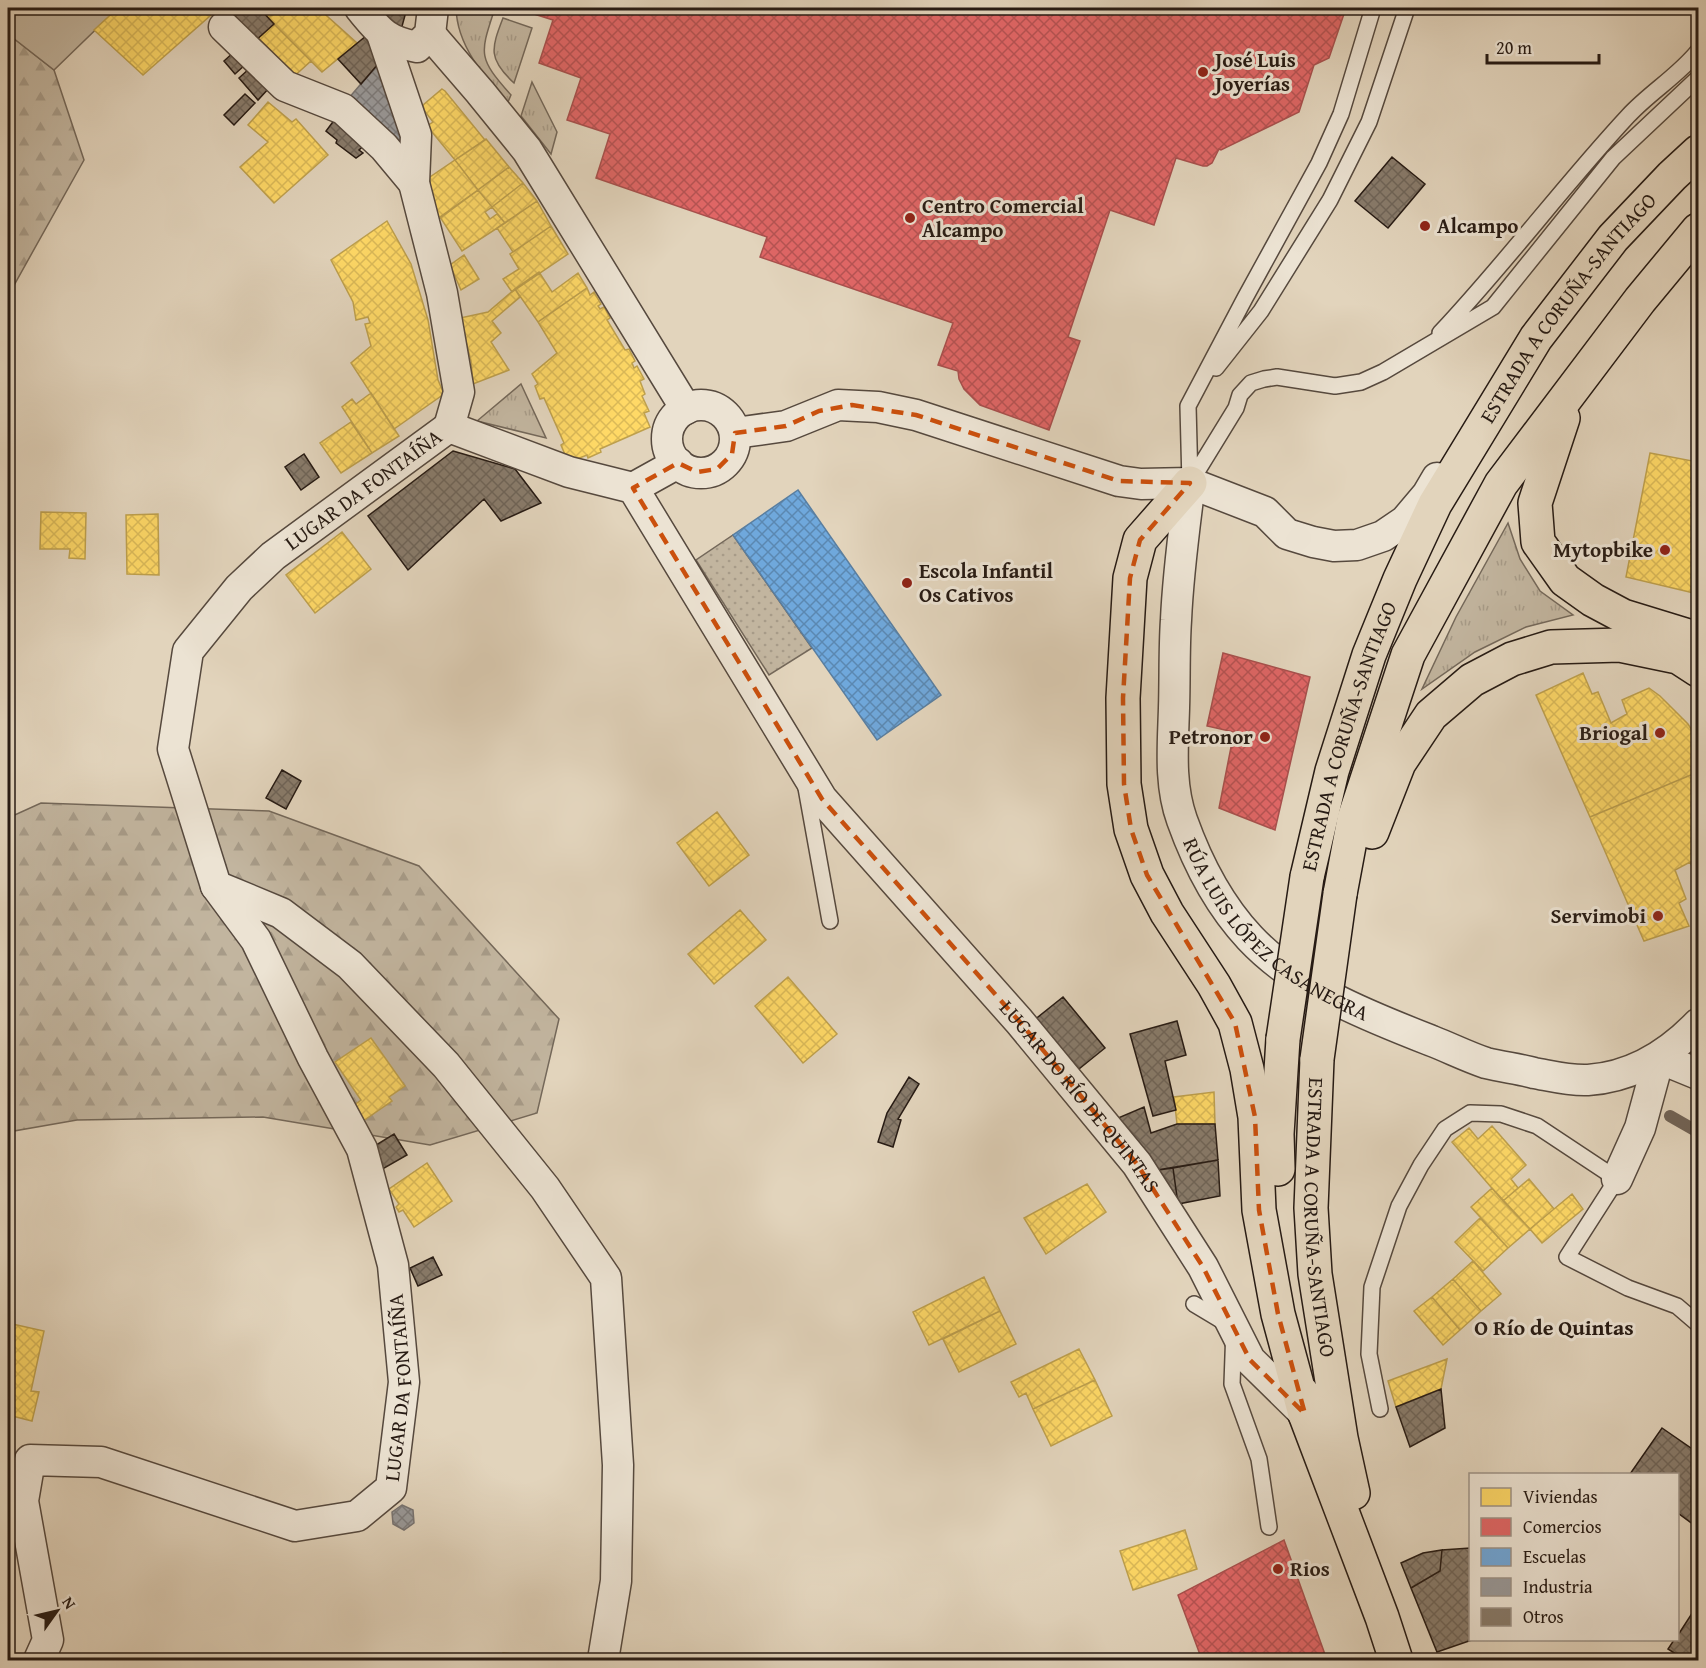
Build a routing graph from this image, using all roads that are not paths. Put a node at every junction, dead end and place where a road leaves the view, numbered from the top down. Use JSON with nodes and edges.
{"nodes":[{"id":1,"x":360,"y":8,"type":"edge"},
{"id":2,"x":1373,"y":8,"type":"edge"},
{"id":3,"x":1407,"y":8,"type":"edge"},
{"id":4,"x":431,"y":21,"type":"edge"},
{"id":5,"x":224,"y":27,"type":"dead end"},
{"id":6,"x":382,"y":34,"type":"junction"},
{"id":7,"x":1698,"y":51,"type":"edge"},
{"id":8,"x":1698,"y":78,"type":"edge"},
{"id":9,"x":1698,"y":141,"type":"edge"},
{"id":10,"x":1698,"y":152,"type":"edge"},
{"id":11,"x":1672,"y":176,"type":"junction"},
{"id":12,"x":414,"y":183,"type":"junction"},
{"id":13,"x":1698,"y":230,"type":"edge"},
{"id":14,"x":1698,"y":257,"type":"edge"},
{"id":15,"x":1640,"y":300,"type":"junction"},
{"id":16,"x":1536,"y":338,"type":"junction"},
{"id":17,"x":1428,"y":346,"type":"junction"},
{"id":18,"x":1198,"y":389,"type":"junction"},
{"id":19,"x":1571,"y":394,"type":"junction"},
{"id":20,"x":686,"y":409,"type":"junction"},
{"id":21,"x":449,"y":427,"type":"junction"},
{"id":22,"x":735,"y":434,"type":"junction"},
{"id":23,"x":678,"y":463,"type":"junction"},
{"id":24,"x":1190,"y":483,"type":"junction"},
{"id":25,"x":633,"y":488,"type":"junction"},
{"id":26,"x":1698,"y":639,"type":"edge"},
{"id":27,"x":1698,"y":670,"type":"edge"},
{"id":28,"x":802,"y":765,"type":"junction"},
{"id":29,"x":216,"y":886,"type":"junction"},
{"id":30,"x":1350,"y":898,"type":"junction"},
{"id":31,"x":830,"y":921,"type":"dead end"},
{"id":32,"x":1698,"y":1024,"type":"edge"},
{"id":33,"x":1659,"y":1058,"type":"junction"},
{"id":34,"x":1698,"y":1074,"type":"edge"},
{"id":35,"x":1617,"y":1179,"type":"junction"},
{"id":36,"x":1194,"y":1304,"type":"dead end"},
{"id":37,"x":1698,"y":1324,"type":"edge"},
{"id":38,"x":1234,"y":1328,"type":"junction"},
{"id":39,"x":1380,"y":1409,"type":"dead end"},
{"id":40,"x":1305,"y":1414,"type":"junction"},
{"id":41,"x":1269,"y":1527,"type":"dead end"},
{"id":42,"x":1382,"y":1617,"type":"junction"},
{"id":43,"x":39,"y":1660,"type":"edge"},
{"id":44,"x":603,"y":1660,"type":"edge"},
{"id":45,"x":1396,"y":1660,"type":"edge"}],
"edges":[{"from":1,"to":6,"type":"street"},
{"from":2,"to":18,"type":"lane"},
{"from":3,"to":18,"type":"lane"},
{"from":4,"to":6,"type":"street"},
{"from":4,"to":20,"type":"street"},
{"from":5,"to":12,"type":"street"},
{"from":6,"to":12,"type":"street"},
{"from":7,"to":17,"type":"lane"},
{"from":8,"to":17,"type":"lane"},
{"from":9,"to":11,"type":"highway"},
{"from":10,"to":11,"type":"highway","name":"ESTRADA A CORUÑA-SANTIAGO"},
{"from":11,"to":16,"type":"highway","name":"ESTRADA A CORUÑA-SANTIAGO"},
{"from":12,"to":21,"type":"street"},
{"from":13,"to":15,"type":"highway","name":"ESTRADA A CORUÑA-SANTIAGO"},
{"from":14,"to":15,"type":"highway"},
{"from":15,"to":19,"type":"highway","name":"ESTRADA A CORUÑA-SANTIAGO"},
{"from":16,"to":24,"type":"street"},
{"from":16,"to":40,"type":"highway","name":"ESTRADA A CORUÑA-SANTIAGO","bridge":true},
{"from":17,"to":24,"type":"lane"},
{"from":18,"to":24,"type":"lane"},
{"from":19,"to":26,"type":"highway"},
{"from":19,"to":30,"type":"highway","name":"ESTRADA A CORUÑA-SANTIAGO"},
{"from":20,"to":22,"type":"street"},
{"from":20,"to":23,"type":"street"},
{"from":21,"to":25,"type":"street","name":"LUGAR DA FONTAÍÑA"},
{"from":21,"to":29,"type":"street","name":"LUGAR DA FONTAÍÑA"},
{"from":22,"to":23,"type":"street"},
{"from":22,"to":24,"type":"street"},
{"from":23,"to":25,"type":"street"},
{"from":24,"to":33,"type":"street","name":"RÚA LUIS LÓPEZ CASANEGRA"},
{"from":24,"to":40,"type":"highway"},
{"from":25,"to":28,"type":"street"},
{"from":27,"to":30,"type":"highway"},
{"from":28,"to":31,"type":"lane"},
{"from":28,"to":38,"type":"street","name":"LUGAR DO RÍO DE QUINTAS"},
{"from":29,"to":43,"type":"street","name":"LUGAR DA FONTAÍÑA"},
{"from":29,"to":44,"type":"street"},
{"from":30,"to":42,"type":"highway","name":"ESTRADA A CORUÑA-SANTIAGO","bridge":true},
{"from":32,"to":33,"type":"street","name":"RÚA LUIS LÓPEZ CASANEGRA"},
{"from":33,"to":34,"type":"street"},
{"from":33,"to":35,"type":"street"},
{"from":35,"to":37,"type":"lane"},
{"from":35,"to":39,"type":"lane"},
{"from":36,"to":38,"type":"lane"},
{"from":38,"to":40,"type":"street","name":"LUGAR DO RÍO DE QUINTAS"},
{"from":38,"to":41,"type":"lane"},
{"from":40,"to":42,"type":"highway","name":"ESTRADA A CORUÑA-SANTIAGO"},
{"from":42,"to":45,"type":"highway","name":"ESTRADA A CORUÑA-SANTIAGO"}]}
